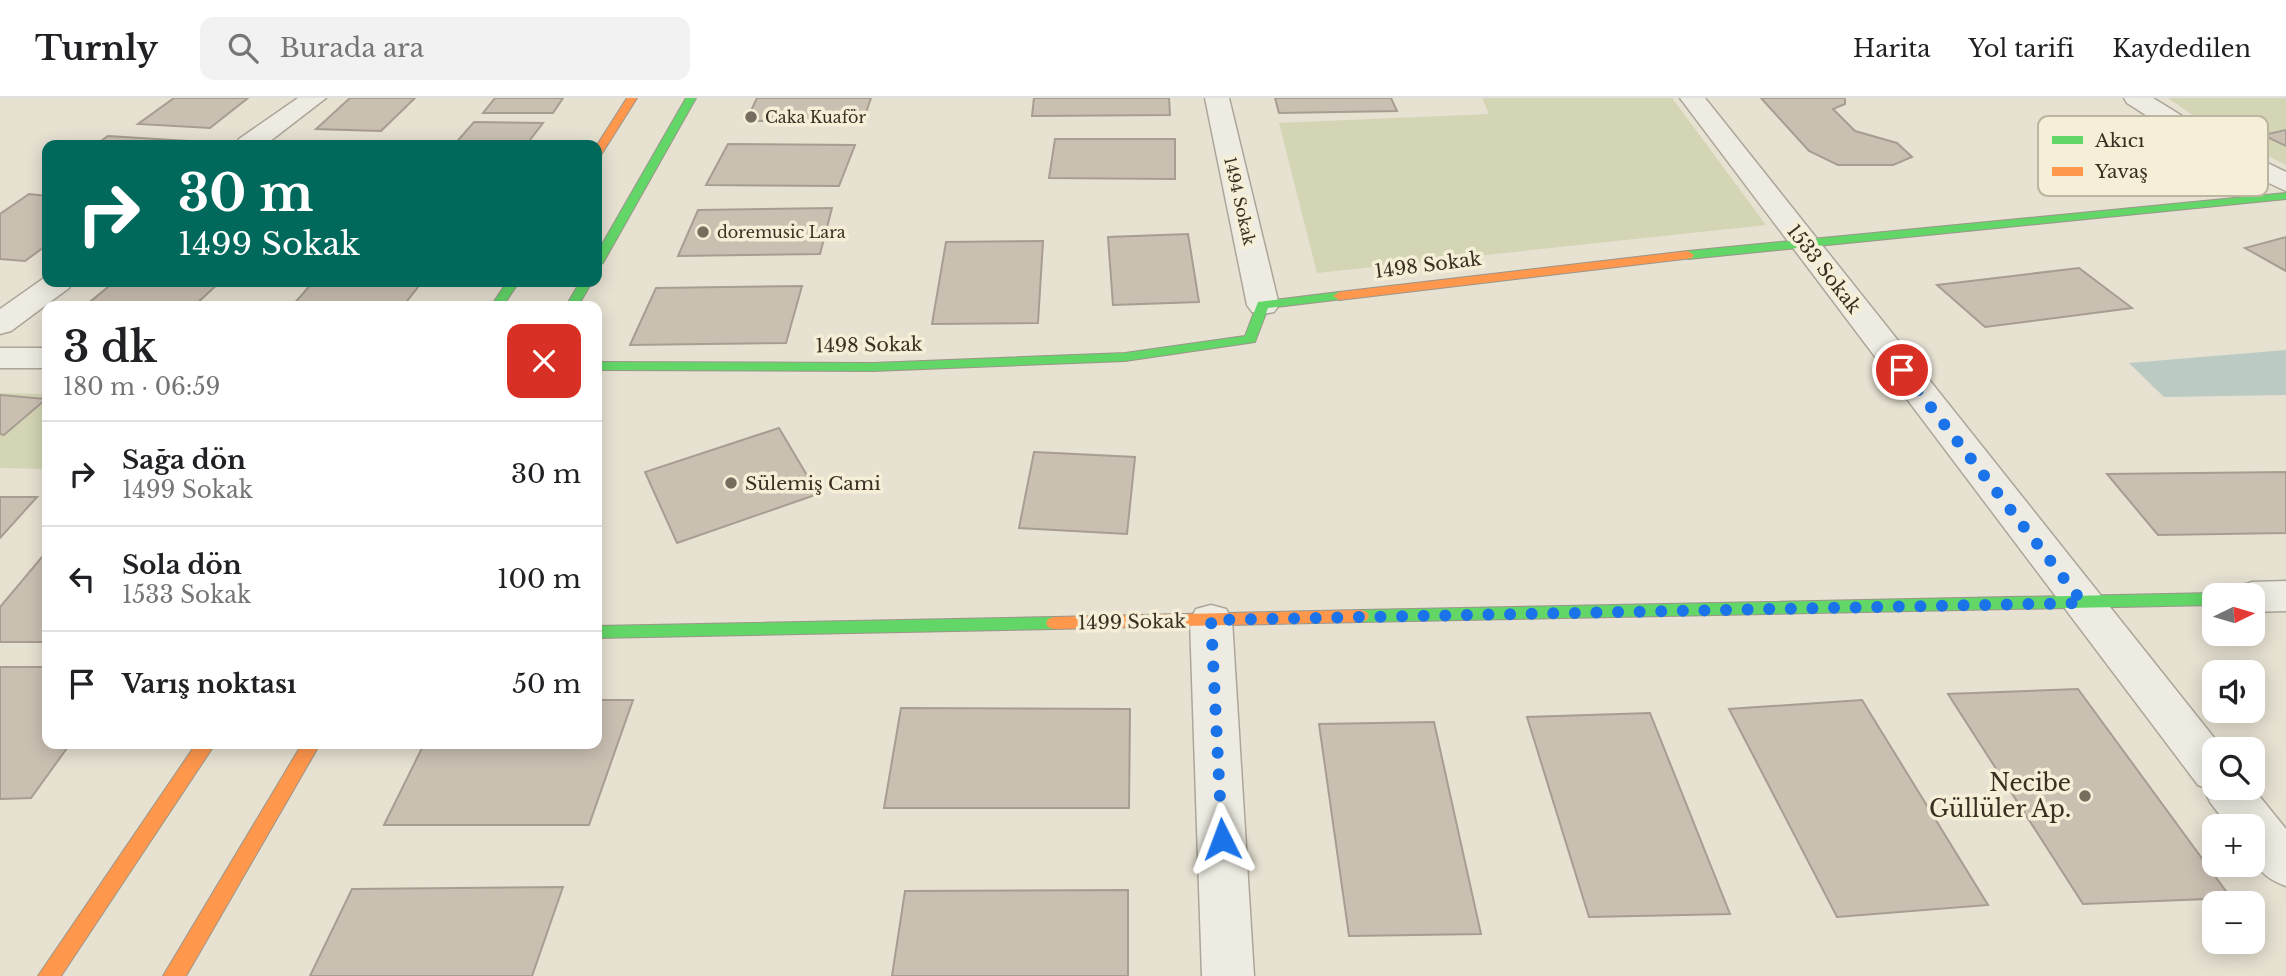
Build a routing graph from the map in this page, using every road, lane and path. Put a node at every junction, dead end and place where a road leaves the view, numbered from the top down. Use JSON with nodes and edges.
{"nodes":[{"id":1,"x":314,"y":98,"type":"edge"},
{"id":2,"x":632,"y":98,"type":"edge"},
{"id":3,"x":691,"y":98,"type":"edge"},
{"id":4,"x":1217,"y":98,"type":"edge"},
{"id":5,"x":1692,"y":98,"type":"edge"},
{"id":6,"x":2136,"y":98,"type":"edge"},
{"id":7,"x":2165,"y":116,"type":"edge"},
{"id":8,"x":255,"y":140,"type":"edge"},
{"id":9,"x":602,"y":145,"type":"edge"},
{"id":10,"x":2268,"y":174,"type":"edge"},
{"id":11,"x":2286,"y":183,"type":"edge"},
{"id":12,"x":2286,"y":196,"type":"edge"},
{"id":13,"x":1803,"y":242,"type":"junction"},
{"id":14,"x":602,"y":253,"type":"edge"},
{"id":15,"x":51,"y":287,"type":"edge"},
{"id":16,"x":1263,"y":305,"type":"junction"},
{"id":17,"x":0,"y":324,"type":"edge"},
{"id":18,"x":0,"y":358,"type":"edge"},
{"id":19,"x":42,"y":358,"type":"edge"},
{"id":20,"x":602,"y":366,"type":"edge"},
{"id":21,"x":2286,"y":596,"type":"edge"},
{"id":22,"x":2265,"y":597,"type":"edge"},
{"id":23,"x":2202,"y":599,"type":"edge"},
{"id":24,"x":2083,"y":603,"type":"junction"},
{"id":25,"x":1211,"y":620,"type":"junction"},
{"id":26,"x":602,"y":632,"type":"edge"},
{"id":27,"x":203,"y":749,"type":"edge"},
{"id":28,"x":308,"y":749,"type":"edge"},
{"id":29,"x":2202,"y":757,"type":"edge"},
{"id":30,"x":2235,"y":800,"type":"edge"},
{"id":31,"x":2286,"y":865,"type":"edge"},
{"id":32,"x":49,"y":976,"type":"edge"},
{"id":33,"x":174,"y":976,"type":"edge"},
{"id":34,"x":1228,"y":976,"type":"edge"}],
"edges":[{"from":1,"to":8,"type":"street"},
{"from":2,"to":9,"type":"street"},
{"from":3,"to":14,"type":"street"},
{"from":4,"to":16,"type":"street","name":"1494 Sokak"},
{"from":5,"to":13,"type":"street","name":"1533 Sokak"},
{"from":6,"to":7,"type":"street"},
{"from":10,"to":11,"type":"street"},
{"from":12,"to":13,"type":"street","name":"1498 Sokak"},
{"from":13,"to":16,"type":"street","name":"1498 Sokak"},
{"from":13,"to":24,"type":"street","name":"1533 Sokak"},
{"from":15,"to":17,"type":"street"},
{"from":16,"to":20,"type":"street","name":"1498 Sokak"},
{"from":18,"to":19,"type":"street"},
{"from":21,"to":22,"type":"street"},
{"from":23,"to":24,"type":"street","name":"1499 Sokak"},
{"from":24,"to":25,"type":"street","name":"1499 Sokak"},
{"from":24,"to":29,"type":"street","name":"1533 Sokak"},
{"from":25,"to":26,"type":"street","name":"1499 Sokak"},
{"from":25,"to":34,"type":"street"},
{"from":27,"to":32,"type":"street"},
{"from":28,"to":33,"type":"street"},
{"from":30,"to":31,"type":"street"}]}
